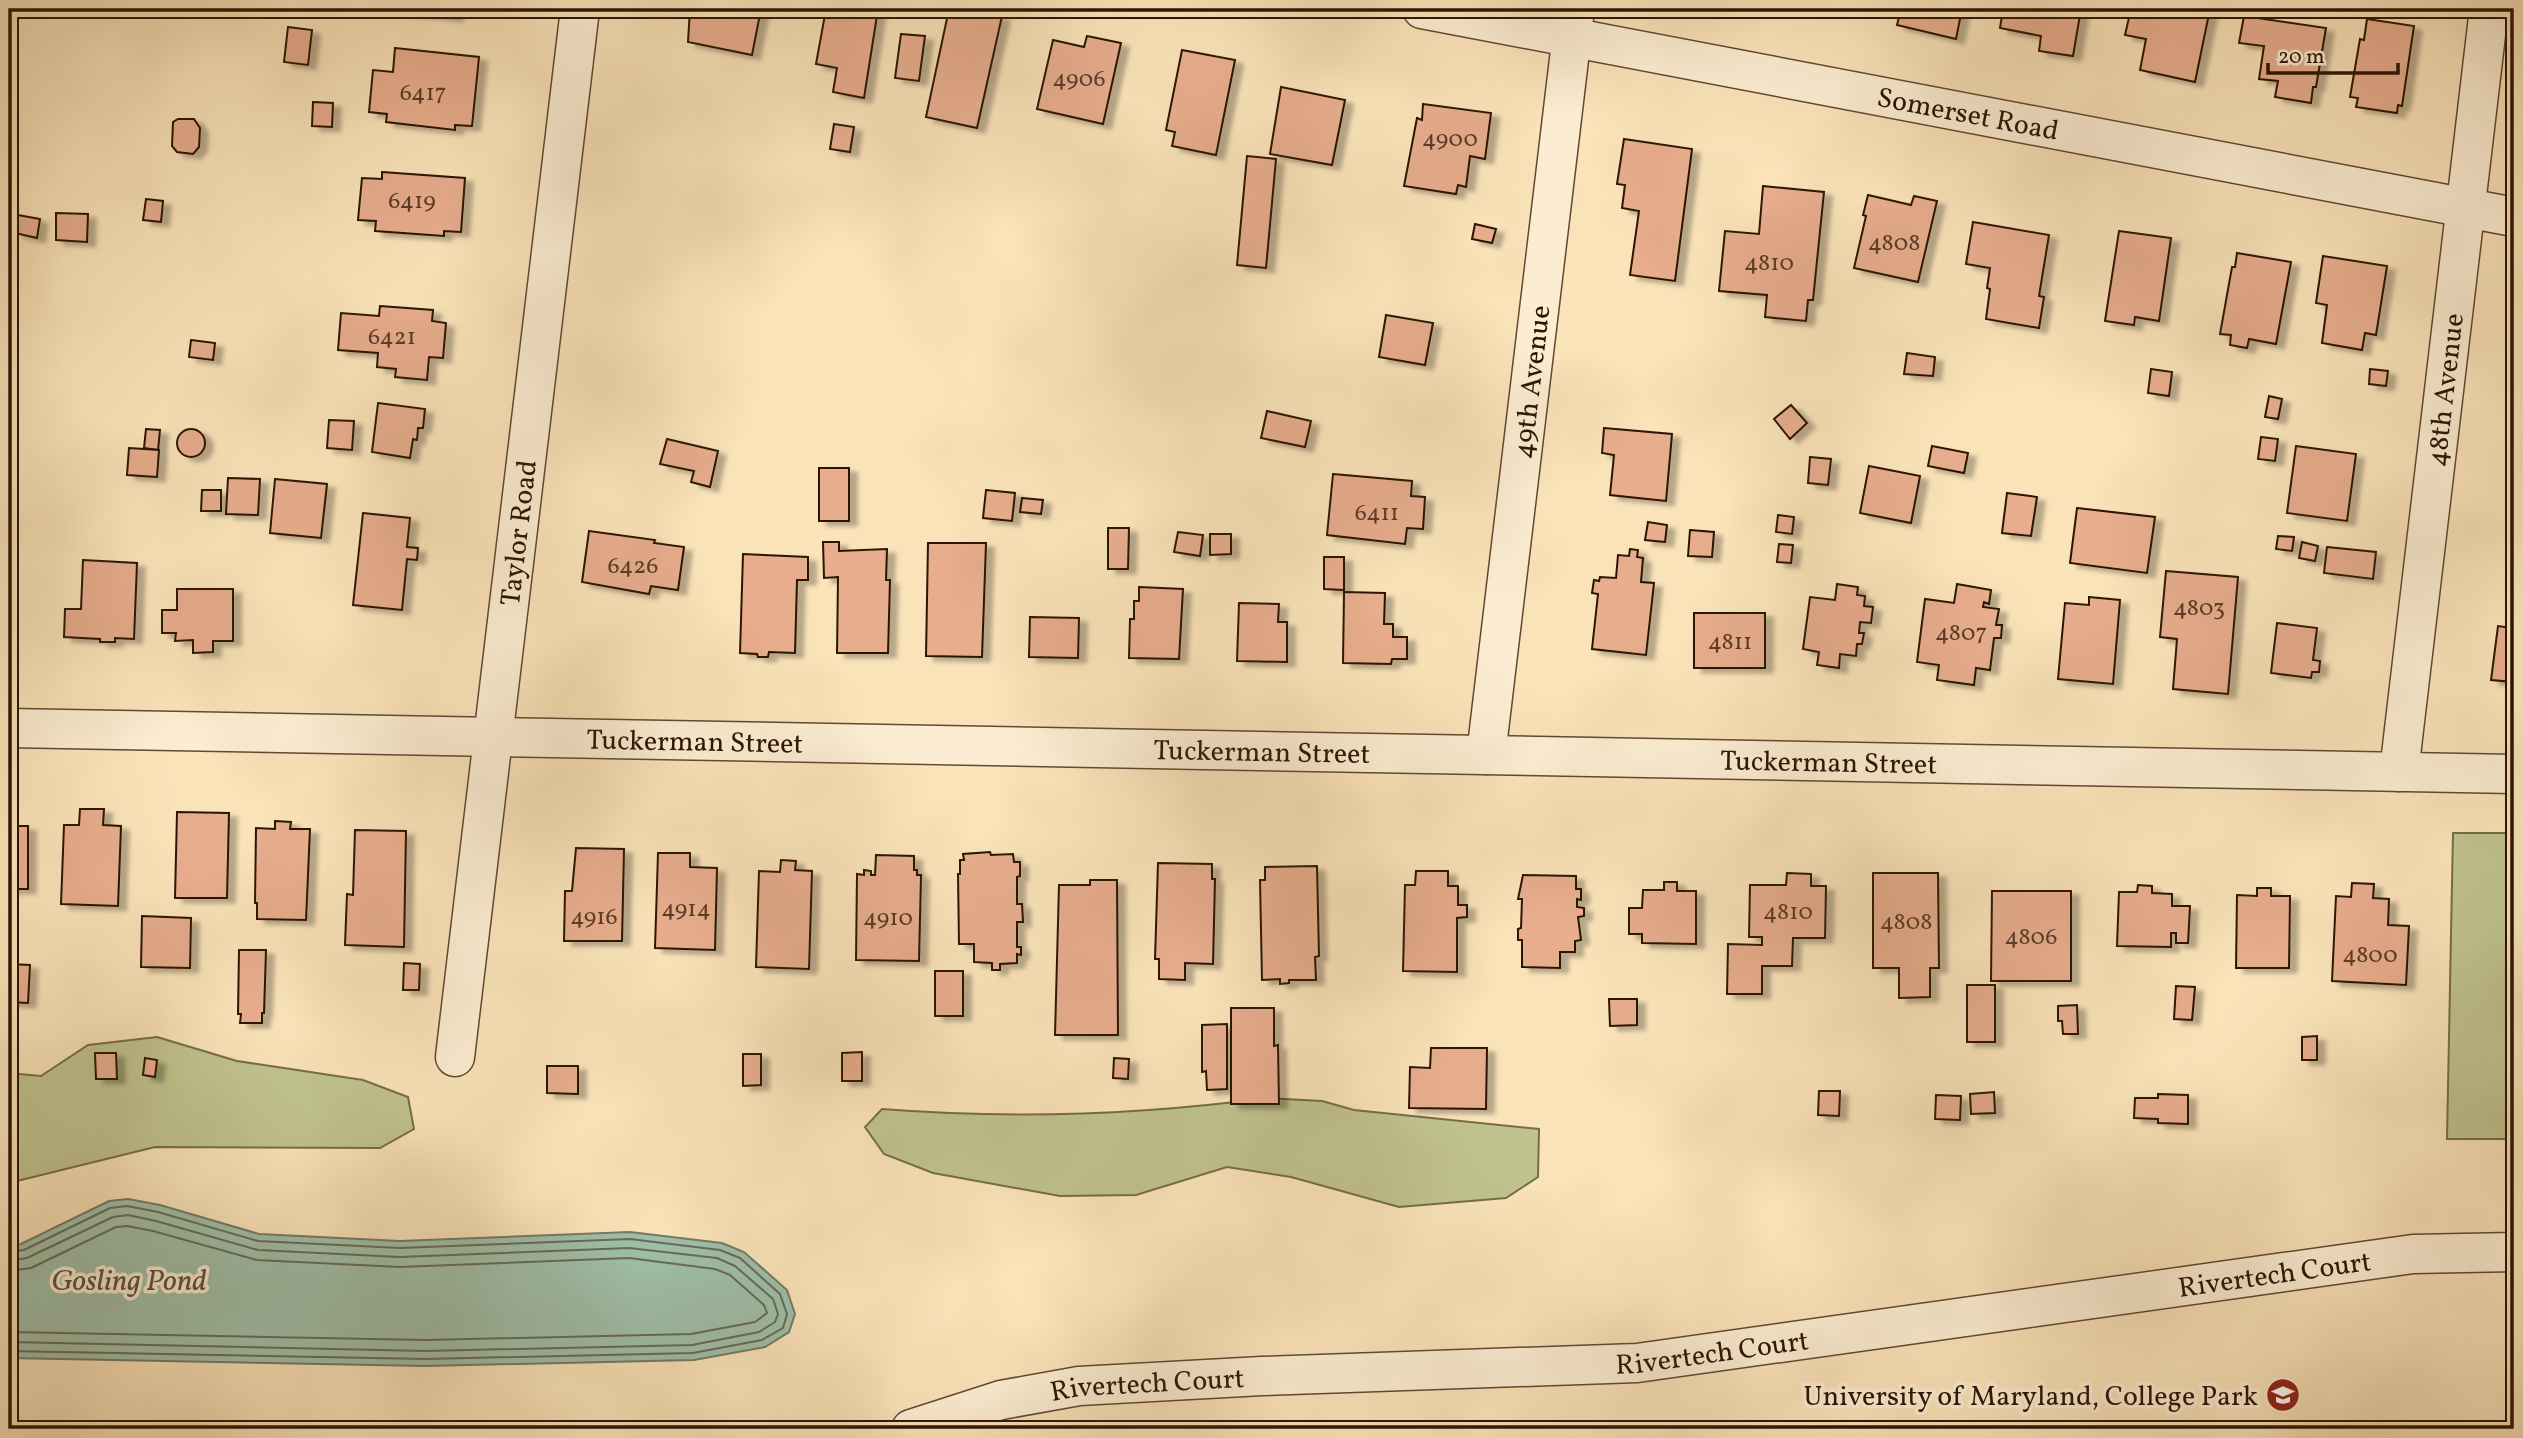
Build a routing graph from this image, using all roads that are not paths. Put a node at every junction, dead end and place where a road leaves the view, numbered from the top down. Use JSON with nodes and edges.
{"nodes":[{"id":1,"x":579,"y":9,"type":"edge"},
{"id":2,"x":1422,"y":9,"type":"edge"},
{"id":3,"x":2489,"y":9,"type":"edge"},
{"id":4,"x":1573,"y":23,"type":"edge"},
{"id":5,"x":2466,"y":207,"type":"junction"},
{"id":6,"x":2514,"y":217,"type":"edge"},
{"id":7,"x":9,"y":728,"type":"edge"},
{"id":8,"x":494,"y":737,"type":"junction"},
{"id":9,"x":1486,"y":755,"type":"junction"},
{"id":10,"x":2399,"y":772,"type":"junction"},
{"id":11,"x":2514,"y":774,"type":"edge"},
{"id":12,"x":456,"y":1057,"type":"dead end"},
{"id":13,"x":2514,"y":1252,"type":"edge"},
{"id":14,"x":911,"y":1429,"type":"edge"}],
"edges":[{"from":1,"to":8,"type":"street","name":"Taylor Road"},
{"from":2,"to":4,"type":"street","name":"Somerset Road"},
{"from":3,"to":5,"type":"street","name":"48th Avenue"},
{"from":4,"to":5,"type":"street","name":"Somerset Road"},
{"from":4,"to":9,"type":"street","name":"49th Avenue"},
{"from":5,"to":6,"type":"street","name":"Somerset Road"},
{"from":5,"to":10,"type":"street","name":"48th Avenue"},
{"from":7,"to":8,"type":"street","name":"Tuckerman Street"},
{"from":8,"to":9,"type":"street","name":"Tuckerman Street"},
{"from":8,"to":12,"type":"street","name":"Taylor Road"},
{"from":9,"to":10,"type":"street","name":"Tuckerman Street"},
{"from":10,"to":11,"type":"street","name":"Tuckerman Street"},
{"from":13,"to":14,"type":"street","name":"Rivertech Court"}]}
